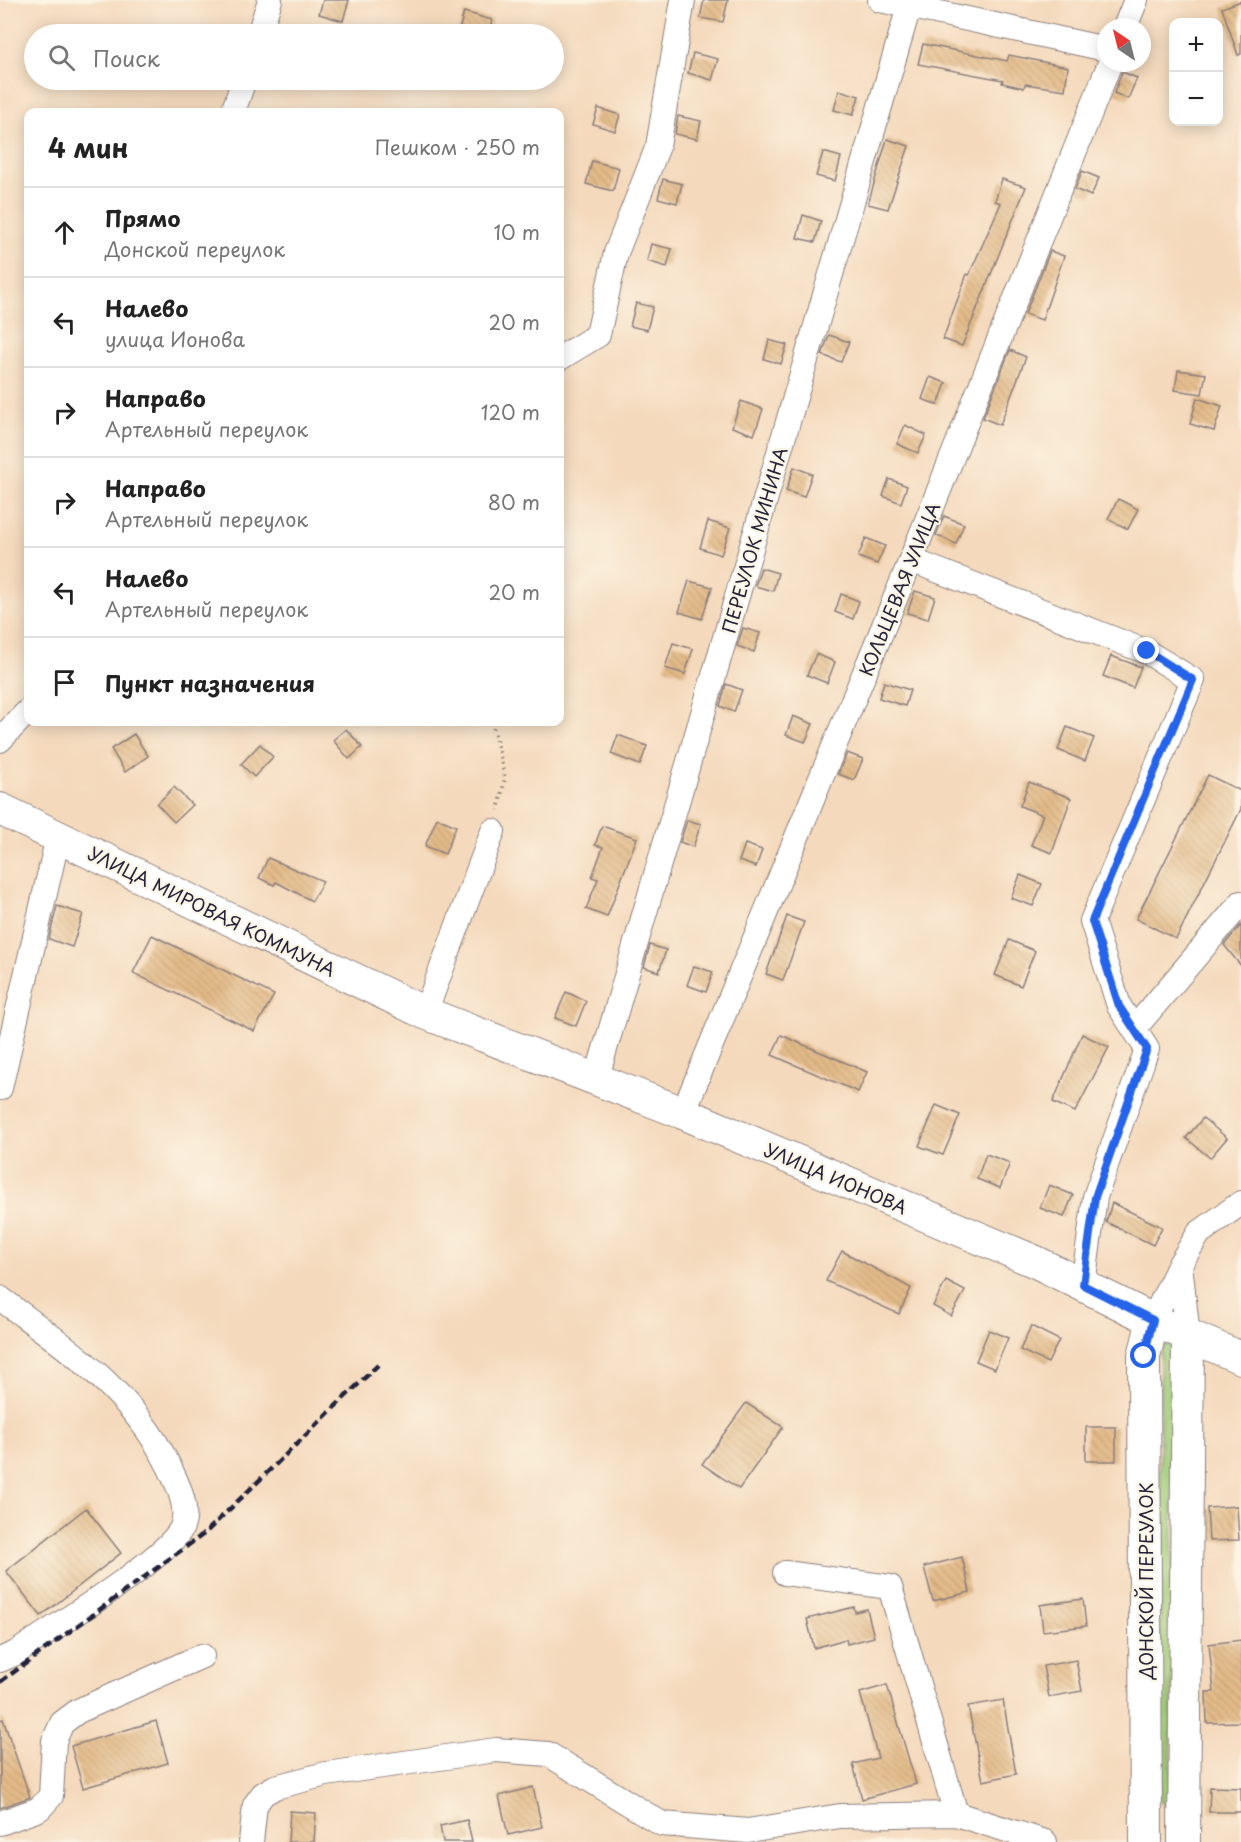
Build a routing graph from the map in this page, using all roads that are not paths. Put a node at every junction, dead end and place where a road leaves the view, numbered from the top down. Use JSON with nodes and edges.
{"nodes":[{"id":1,"x":270,"y":0,"type":"edge"},
{"id":2,"x":682,"y":0,"type":"edge"},
{"id":3,"x":880,"y":0,"type":"edge"},
{"id":4,"x":1136,"y":0,"type":"edge"},
{"id":5,"x":910,"y":3,"type":"edge"},
{"id":6,"x":1129,"y":18,"type":"edge"},
{"id":7,"x":262,"y":24,"type":"edge"},
{"id":8,"x":1097,"y":47,"type":"edge"},
{"id":9,"x":1106,"y":72,"type":"edge"},
{"id":10,"x":241,"y":90,"type":"edge"},
{"id":11,"x":234,"y":108,"type":"edge"},
{"id":12,"x":564,"y":356,"type":"edge"},
{"id":13,"x":911,"y":560,"type":"junction"},
{"id":14,"x":24,"y":715,"type":"edge"},
{"id":15,"x":0,"y":740,"type":"edge"},
{"id":16,"x":0,"y":809,"type":"edge"},
{"id":17,"x":493,"y":831,"type":"road end"},
{"id":18,"x":58,"y":837,"type":"junction"},
{"id":19,"x":1241,"y":903,"type":"edge"},
{"id":20,"x":424,"y":1013,"type":"junction"},
{"id":21,"x":1134,"y":1029,"type":"junction"},
{"id":22,"x":596,"y":1080,"type":"junction"},
{"id":23,"x":0,"y":1088,"type":"edge"},
{"id":24,"x":683,"y":1113,"type":"junction"},
{"id":25,"x":1241,"y":1203,"type":"edge"},
{"id":26,"x":1180,"y":1264,"type":"junction"},
{"id":27,"x":1083,"y":1285,"type":"junction"},
{"id":28,"x":0,"y":1298,"type":"edge"},
{"id":29,"x":1153,"y":1320,"type":"junction"},
{"id":30,"x":1188,"y":1336,"type":"junction"},
{"id":31,"x":1241,"y":1358,"type":"edge"},
{"id":32,"x":785,"y":1573,"type":"dead end"},
{"id":33,"x":202,"y":1656,"type":"dead end"},
{"id":34,"x":0,"y":1660,"type":"edge"},
{"id":35,"x":956,"y":1814,"type":"junction"},
{"id":36,"x":0,"y":1823,"type":"edge"},
{"id":37,"x":251,"y":1842,"type":"edge"},
{"id":38,"x":1045,"y":1842,"type":"edge"},
{"id":39,"x":1146,"y":1842,"type":"edge"},
{"id":40,"x":1184,"y":1842,"type":"edge"}],
"edges":[{"from":1,"to":7,"type":"street"},
{"from":2,"to":12,"type":"street"},
{"from":3,"to":5,"type":"street"},
{"from":4,"to":6,"type":"street"},
{"from":5,"to":8,"type":"street"},
{"from":5,"to":22,"type":"street","name":"ПЕРЕУЛОК МИНИНА"},
{"from":9,"to":13,"type":"street","name":"КОЛЬЦЕВАЯ УЛИЦА"},
{"from":10,"to":11,"type":"street"},
{"from":13,"to":21,"type":"street"},
{"from":13,"to":24,"type":"street","name":"КОЛЬЦЕВАЯ УЛИЦА"},
{"from":14,"to":15,"type":"street"},
{"from":16,"to":18,"type":"main road","name":"УЛИЦА МИРОВАЯ КОММУНА"},
{"from":17,"to":20,"type":"street"},
{"from":18,"to":20,"type":"main road","name":"УЛИЦА МИРОВАЯ КОММУНА"},
{"from":18,"to":23,"type":"street"},
{"from":19,"to":21,"type":"street"},
{"from":20,"to":22,"type":"main road","name":"УЛИЦА ИОНОВА"},
{"from":21,"to":27,"type":"street"},
{"from":22,"to":24,"type":"main road","name":"УЛИЦА ИОНОВА"},
{"from":24,"to":27,"type":"main road","name":"УЛИЦА ИОНОВА"},
{"from":25,"to":26,"type":"street"},
{"from":26,"to":29,"type":"street"},
{"from":26,"to":30,"type":"street"},
{"from":27,"to":29,"type":"main road","name":"УЛИЦА ИОНОВА"},
{"from":28,"to":34,"type":"street"},
{"from":29,"to":30,"type":"main road","name":"УЛИЦА ИОНОВА"},
{"from":29,"to":39,"type":"main road","name":"ДОНСКОЙ ПЕРЕУЛОК"},
{"from":30,"to":31,"type":"main road","name":"УЛИЦА ИОНОВА"},
{"from":30,"to":40,"type":"main road"},
{"from":32,"to":35,"type":"street"},
{"from":33,"to":36,"type":"street"},
{"from":35,"to":37,"type":"street"},
{"from":35,"to":38,"type":"street"}]}
